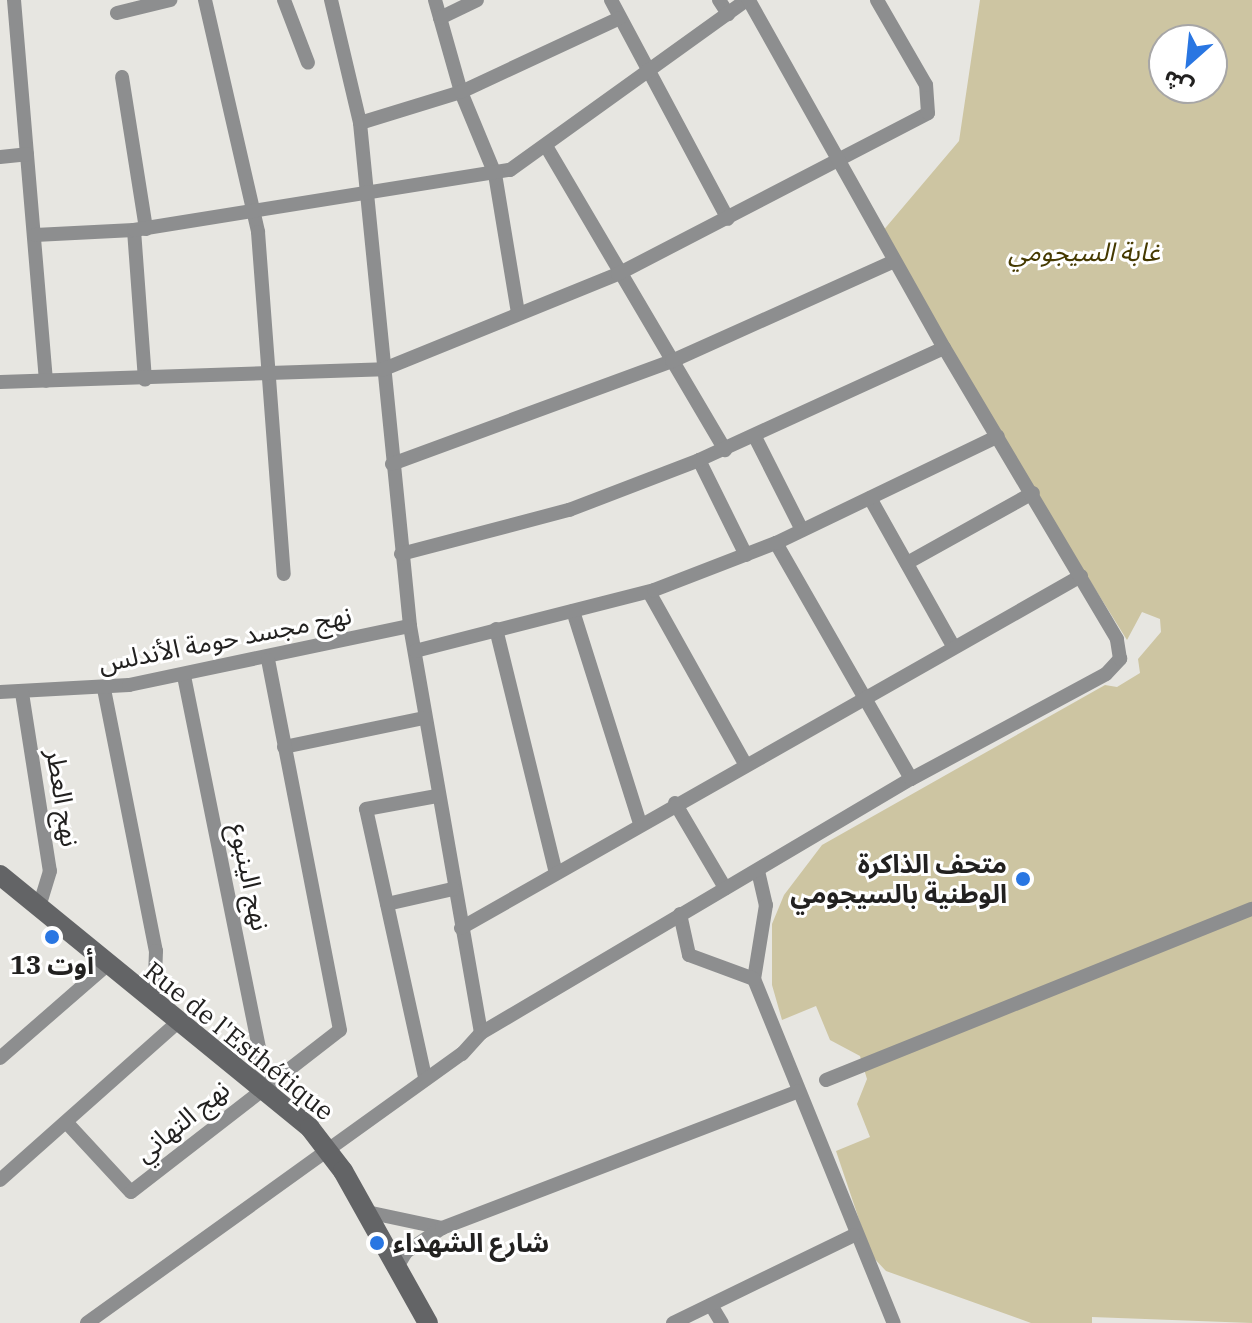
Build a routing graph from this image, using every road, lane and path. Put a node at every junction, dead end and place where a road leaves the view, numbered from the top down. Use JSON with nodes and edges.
{"nodes":[{"id":1,"x":14,"y":0,"type":"edge"},
{"id":2,"x":170,"y":0,"type":"edge"},
{"id":3,"x":205,"y":0,"type":"edge"},
{"id":4,"x":284,"y":0,"type":"edge"},
{"id":5,"x":331,"y":0,"type":"edge"},
{"id":6,"x":435,"y":0,"type":"edge"},
{"id":7,"x":477,"y":0,"type":"edge"},
{"id":8,"x":611,"y":0,"type":"edge"},
{"id":9,"x":719,"y":0,"type":"edge"},
{"id":10,"x":748,"y":0,"type":"edge"},
{"id":11,"x":877,"y":0,"type":"edge"},
{"id":12,"x":117,"y":13,"type":"dead end"},
{"id":13,"x":728,"y":14,"type":"junction"},
{"id":14,"x":440,"y":18,"type":"junction"},
{"id":15,"x":620,"y":18,"type":"junction"},
{"id":16,"x":308,"y":63,"type":"dead end"},
{"id":17,"x":648,"y":74,"type":"junction"},
{"id":18,"x":122,"y":77,"type":"dead end"},
{"id":19,"x":461,"y":92,"type":"junction"},
{"id":20,"x":360,"y":123,"type":"junction"},
{"id":21,"x":546,"y":146,"type":"junction"},
{"id":22,"x":27,"y":154,"type":"junction"},
{"id":23,"x":0,"y":157,"type":"edge"},
{"id":24,"x":840,"y":162,"type":"junction"},
{"id":25,"x":495,"y":174,"type":"junction"},
{"id":26,"x":368,"y":193,"type":"junction"},
{"id":27,"x":254,"y":211,"type":"junction"},
{"id":28,"x":728,"y":219,"type":"junction"},
{"id":29,"x":140,"y":230,"type":"junction"},
{"id":30,"x":35,"y":235,"type":"junction"},
{"id":31,"x":894,"y":261,"type":"junction"},
{"id":32,"x":618,"y":274,"type":"junction"},
{"id":33,"x":518,"y":313,"type":"junction"},
{"id":34,"x":944,"y":348,"type":"junction"},
{"id":35,"x":672,"y":361,"type":"junction"},
{"id":36,"x":384,"y":369,"type":"junction"},
{"id":37,"x":269,"y":376,"type":"junction"},
{"id":38,"x":145,"y":380,"type":"junction"},
{"id":39,"x":46,"y":381,"type":"junction"},
{"id":40,"x":0,"y":382,"type":"edge"},
{"id":41,"x":998,"y":436,"type":"junction"},
{"id":42,"x":755,"y":437,"type":"junction"},
{"id":43,"x":725,"y":450,"type":"junction"},
{"id":44,"x":699,"y":460,"type":"junction"},
{"id":45,"x":392,"y":464,"type":"junction"},
{"id":46,"x":1033,"y":493,"type":"junction"},
{"id":47,"x":870,"y":498,"type":"junction"},
{"id":48,"x":802,"y":530,"type":"junction"},
{"id":49,"x":776,"y":543,"type":"junction"},
{"id":50,"x":401,"y":554,"type":"junction"},
{"id":51,"x":746,"y":555,"type":"junction"},
{"id":52,"x":907,"y":563,"type":"junction"},
{"id":53,"x":284,"y":574,"type":"dead end"},
{"id":54,"x":1081,"y":576,"type":"junction"},
{"id":55,"x":649,"y":592,"type":"junction"},
{"id":56,"x":573,"y":611,"type":"junction"},
{"id":57,"x":410,"y":626,"type":"junction"},
{"id":58,"x":496,"y":629,"type":"junction"},
{"id":59,"x":953,"y":646,"type":"junction"},
{"id":60,"x":415,"y":651,"type":"junction"},
{"id":61,"x":268,"y":660,"type":"junction"},
{"id":62,"x":184,"y":676,"type":"junction"},
{"id":63,"x":104,"y":689,"type":"junction"},
{"id":64,"x":0,"y":692,"type":"edge"},
{"id":65,"x":22,"y":693,"type":"junction"},
{"id":66,"x":863,"y":697,"type":"junction"},
{"id":67,"x":424,"y":718,"type":"junction"},
{"id":68,"x":284,"y":747,"type":"junction"},
{"id":69,"x":745,"y":764,"type":"junction"},
{"id":70,"x":911,"y":779,"type":"junction"},
{"id":71,"x":437,"y":796,"type":"junction"},
{"id":72,"x":675,"y":803,"type":"junction"},
{"id":73,"x":640,"y":823,"type":"junction"},
{"id":74,"x":758,"y":871,"type":"junction"},
{"id":75,"x":556,"y":873,"type":"junction"},
{"id":76,"x":0,"y":875,"type":"edge"},
{"id":77,"x":725,"y":888,"type":"junction"},
{"id":78,"x":453,"y":889,"type":"junction"},
{"id":79,"x":387,"y":904,"type":"junction"},
{"id":80,"x":39,"y":908,"type":"junction"},
{"id":81,"x":1252,"y":909,"type":"edge"},
{"id":82,"x":680,"y":914,"type":"junction"},
{"id":83,"x":461,"y":928,"type":"junction"},
{"id":84,"x":106,"y":966,"type":"junction"},
{"id":85,"x":754,"y":979,"type":"junction"},
{"id":86,"x":154,"y":1002,"type":"junction"},
{"id":87,"x":178,"y":1022,"type":"junction"},
{"id":88,"x":481,"y":1033,"type":"junction"},
{"id":89,"x":0,"y":1058,"type":"edge"},
{"id":90,"x":425,"y":1077,"type":"junction"},
{"id":91,"x":826,"y":1080,"type":"dead end"},
{"id":92,"x":260,"y":1089,"type":"junction"},
{"id":93,"x":798,"y":1091,"type":"junction"},
{"id":94,"x":67,"y":1123,"type":"junction"},
{"id":95,"x":330,"y":1150,"type":"junction"},
{"id":96,"x":0,"y":1180,"type":"edge"},
{"id":97,"x":367,"y":1212,"type":"junction"},
{"id":98,"x":442,"y":1228,"type":"junction"},
{"id":99,"x":854,"y":1235,"type":"junction"},
{"id":100,"x":397,"y":1267,"type":"junction"},
{"id":101,"x":711,"y":1305,"type":"junction"},
{"id":102,"x":87,"y":1323,"type":"edge"},
{"id":103,"x":428,"y":1323,"type":"edge"},
{"id":104,"x":673,"y":1323,"type":"edge"},
{"id":105,"x":722,"y":1323,"type":"edge"},
{"id":106,"x":894,"y":1323,"type":"edge"}],
"edges":[{"from":1,"to":22,"type":"street"},
{"from":2,"to":12,"type":"street"},
{"from":3,"to":27,"type":"street"},
{"from":4,"to":16,"type":"street"},
{"from":5,"to":20,"type":"street"},
{"from":6,"to":14,"type":"street"},
{"from":7,"to":14,"type":"street"},
{"from":8,"to":15,"type":"street"},
{"from":9,"to":13,"type":"street"},
{"from":10,"to":13,"type":"street"},
{"from":10,"to":24,"type":"street"},
{"from":11,"to":24,"type":"street"},
{"from":13,"to":17,"type":"street"},
{"from":14,"to":19,"type":"street"},
{"from":15,"to":17,"type":"street"},
{"from":15,"to":19,"type":"street"},
{"from":17,"to":21,"type":"street"},
{"from":17,"to":28,"type":"street"},
{"from":18,"to":29,"type":"street"},
{"from":19,"to":20,"type":"street"},
{"from":19,"to":25,"type":"street"},
{"from":20,"to":26,"type":"street"},
{"from":21,"to":25,"type":"street"},
{"from":21,"to":32,"type":"street"},
{"from":22,"to":23,"type":"street"},
{"from":22,"to":30,"type":"street"},
{"from":24,"to":28,"type":"street"},
{"from":24,"to":31,"type":"street"},
{"from":25,"to":26,"type":"street"},
{"from":25,"to":33,"type":"street"},
{"from":26,"to":27,"type":"street"},
{"from":26,"to":36,"type":"street"},
{"from":27,"to":29,"type":"street"},
{"from":27,"to":37,"type":"street"},
{"from":28,"to":32,"type":"street"},
{"from":29,"to":30,"type":"street"},
{"from":29,"to":38,"type":"street"},
{"from":30,"to":39,"type":"street"},
{"from":31,"to":34,"type":"street"},
{"from":31,"to":35,"type":"street"},
{"from":32,"to":33,"type":"street"},
{"from":32,"to":35,"type":"street"},
{"from":33,"to":36,"type":"street"},
{"from":34,"to":41,"type":"street"},
{"from":34,"to":42,"type":"street"},
{"from":35,"to":43,"type":"street"},
{"from":35,"to":45,"type":"street"},
{"from":36,"to":37,"type":"street"},
{"from":36,"to":45,"type":"street"},
{"from":37,"to":38,"type":"street"},
{"from":37,"to":53,"type":"street"},
{"from":38,"to":39,"type":"street"},
{"from":39,"to":40,"type":"street"},
{"from":41,"to":46,"type":"street"},
{"from":41,"to":47,"type":"street"},
{"from":42,"to":43,"type":"street"},
{"from":42,"to":48,"type":"street"},
{"from":43,"to":44,"type":"street"},
{"from":44,"to":50,"type":"street"},
{"from":44,"to":51,"type":"street"},
{"from":45,"to":50,"type":"street"},
{"from":46,"to":52,"type":"street"},
{"from":46,"to":54,"type":"street"},
{"from":47,"to":48,"type":"street"},
{"from":47,"to":52,"type":"street"},
{"from":48,"to":49,"type":"street"},
{"from":49,"to":51,"type":"street"},
{"from":49,"to":66,"type":"street"},
{"from":50,"to":57,"type":"street"},
{"from":51,"to":55,"type":"street"},
{"from":52,"to":59,"type":"street"},
{"from":54,"to":59,"type":"street"},
{"from":54,"to":70,"type":"street"},
{"from":55,"to":56,"type":"street"},
{"from":55,"to":69,"type":"street"},
{"from":56,"to":58,"type":"street"},
{"from":56,"to":73,"type":"street"},
{"from":57,"to":60,"type":"street"},
{"from":57,"to":61,"type":"street","name":"نهج مجسد حومة الأندلس"},
{"from":58,"to":60,"type":"street"},
{"from":58,"to":75,"type":"street"},
{"from":59,"to":66,"type":"street"},
{"from":60,"to":67,"type":"street"},
{"from":61,"to":62,"type":"street","name":"نهج مجسد حومة الأندلس"},
{"from":61,"to":68,"type":"street"},
{"from":62,"to":63,"type":"street","name":"نهج مجسد حومة الأندلس"},
{"from":62,"to":92,"type":"street","name":"نهج الينبوع"},
{"from":63,"to":65,"type":"street","name":"نهج مجسد حومة الأندلس"},
{"from":63,"to":86,"type":"street"},
{"from":64,"to":65,"type":"street","name":"نهج مجسد حومة الأندلس"},
{"from":65,"to":80,"type":"street","name":"نهج العطر"},
{"from":66,"to":69,"type":"street"},
{"from":66,"to":70,"type":"street"},
{"from":67,"to":68,"type":"street"},
{"from":67,"to":71,"type":"street"},
{"from":68,"to":92,"type":"street"},
{"from":69,"to":72,"type":"street"},
{"from":70,"to":74,"type":"street"},
{"from":71,"to":78,"type":"street"},
{"from":71,"to":79,"type":"street"},
{"from":72,"to":73,"type":"street"},
{"from":72,"to":77,"type":"street"},
{"from":73,"to":75,"type":"street"},
{"from":74,"to":77,"type":"street"},
{"from":74,"to":85,"type":"street"},
{"from":75,"to":83,"type":"street"},
{"from":76,"to":80,"type":"street","name":"Rue de l'Esthétique"},
{"from":77,"to":82,"type":"street"},
{"from":78,"to":79,"type":"street"},
{"from":78,"to":83,"type":"street"},
{"from":79,"to":90,"type":"street"},
{"from":80,"to":84,"type":"street","name":"Rue de l'Esthétique"},
{"from":81,"to":91,"type":"street"},
{"from":82,"to":85,"type":"street"},
{"from":82,"to":88,"type":"street"},
{"from":83,"to":88,"type":"street"},
{"from":84,"to":86,"type":"street","name":"Rue de l'Esthétique"},
{"from":84,"to":89,"type":"street"},
{"from":85,"to":93,"type":"street"},
{"from":86,"to":87,"type":"street","name":"Rue de l'Esthétique"},
{"from":87,"to":92,"type":"street","name":"Rue de l'Esthétique"},
{"from":87,"to":94,"type":"street"},
{"from":88,"to":90,"type":"street"},
{"from":90,"to":95,"type":"street"},
{"from":92,"to":94,"type":"street","name":"نهج التهاني"},
{"from":92,"to":95,"type":"street","name":"Rue de l'Esthétique"},
{"from":93,"to":98,"type":"street"},
{"from":93,"to":99,"type":"street"},
{"from":94,"to":96,"type":"street"},
{"from":95,"to":97,"type":"street","name":"Rue de l'Esthétique"},
{"from":95,"to":102,"type":"street"},
{"from":97,"to":98,"type":"street"},
{"from":97,"to":100,"type":"street","name":"Rue de l'Esthétique"},
{"from":98,"to":100,"type":"street"},
{"from":99,"to":101,"type":"street"},
{"from":99,"to":106,"type":"street"},
{"from":100,"to":103,"type":"street","name":"Rue de l'Esthétique"},
{"from":101,"to":104,"type":"street"},
{"from":101,"to":105,"type":"street"}]}
